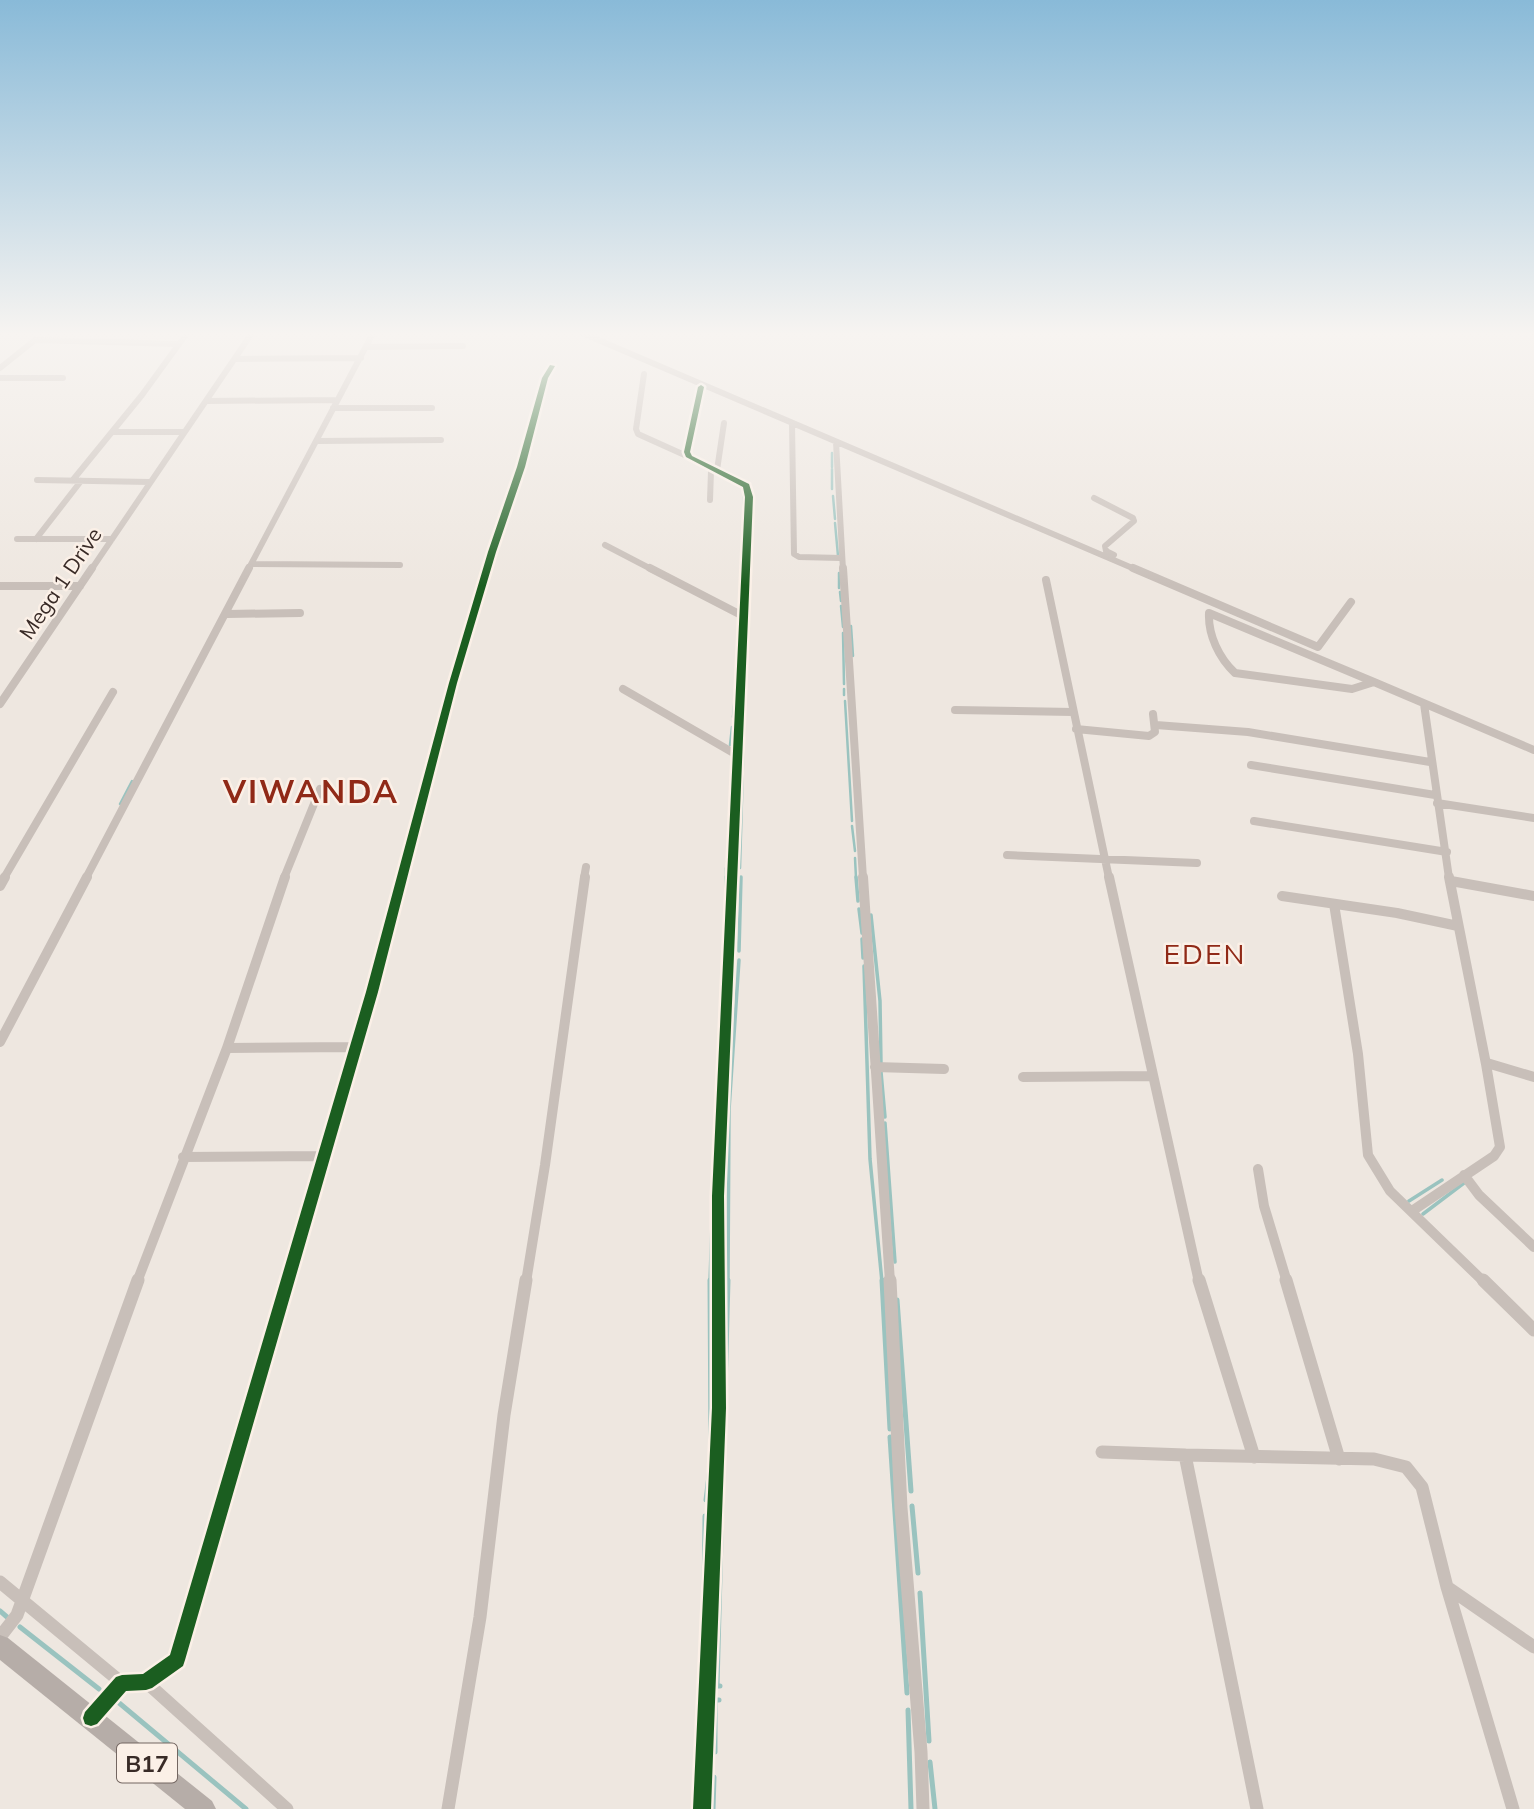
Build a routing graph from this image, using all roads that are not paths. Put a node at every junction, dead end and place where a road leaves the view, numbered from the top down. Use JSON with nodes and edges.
{"nodes":[{"id":1,"x":123,"y":417,"type":"edge"},
{"id":2,"x":194,"y":417,"type":"edge"},
{"id":3,"x":329,"y":417,"type":"edge"},
{"id":4,"x":535,"y":417,"type":"edge"},
{"id":5,"x":637,"y":417,"type":"edge"},
{"id":6,"x":694,"y":417,"type":"edge"},
{"id":7,"x":777,"y":417,"type":"edge"},
{"id":8,"x":724,"y":423,"type":"dead end"},
{"id":9,"x":792,"y":424,"type":"junction"},
{"id":10,"x":112,"y":432,"type":"junction"},
{"id":11,"x":184,"y":432,"type":"junction"},
{"id":12,"x":441,"y":440,"type":"dead end"},
{"id":13,"x":318,"y":441,"type":"junction"},
{"id":14,"x":836,"y":442,"type":"junction"},
{"id":15,"x":689,"y":457,"type":"junction"},
{"id":16,"x":717,"y":470,"type":"junction"},
{"id":17,"x":37,"y":480,"type":"dead end"},
{"id":18,"x":72,"y":481,"type":"junction"},
{"id":19,"x":81,"y":481,"type":"junction"},
{"id":20,"x":150,"y":482,"type":"junction"},
{"id":21,"x":1094,"y":498,"type":"dead end"},
{"id":22,"x":710,"y":500,"type":"dead end"},
{"id":23,"x":17,"y":539,"type":"dead end"},
{"id":24,"x":36,"y":539,"type":"junction"},
{"id":25,"x":112,"y":539,"type":"junction"},
{"id":26,"x":605,"y":545,"type":"dead end"},
{"id":27,"x":841,"y":558,"type":"junction"},
{"id":28,"x":252,"y":564,"type":"junction"},
{"id":29,"x":400,"y":565,"type":"dead end"},
{"id":30,"x":1046,"y":579,"type":"dead end"},
{"id":31,"x":0,"y":586,"type":"edge"},
{"id":32,"x":80,"y":586,"type":"junction"},
{"id":33,"x":1351,"y":602,"type":"dead end"},
{"id":34,"x":300,"y":613,"type":"dead end"},
{"id":35,"x":227,"y":614,"type":"junction"},
{"id":36,"x":743,"y":616,"type":"junction"},
{"id":37,"x":1318,"y":647,"type":"junction"},
{"id":38,"x":1320,"y":657,"type":"junction"},
{"id":39,"x":1376,"y":681,"type":"junction"},
{"id":40,"x":623,"y":689,"type":"dead end"},
{"id":41,"x":113,"y":692,"type":"dead end"},
{"id":42,"x":0,"y":704,"type":"edge"},
{"id":43,"x":1424,"y":704,"type":"junction"},
{"id":44,"x":955,"y":710,"type":"dead end"},
{"id":45,"x":1073,"y":712,"type":"junction"},
{"id":46,"x":1153,"y":714,"type":"dead end"},
{"id":47,"x":1156,"y":725,"type":"junction"},
{"id":48,"x":1076,"y":729,"type":"junction"},
{"id":49,"x":1534,"y":750,"type":"edge"},
{"id":50,"x":737,"y":755,"type":"junction"},
{"id":51,"x":1430,"y":762,"type":"junction"},
{"id":52,"x":1251,"y":765,"type":"dead end"},
{"id":53,"x":320,"y":789,"type":"dead end"},
{"id":54,"x":1436,"y":799,"type":"junction"},
{"id":55,"x":1534,"y":818,"type":"edge"},
{"id":56,"x":1254,"y":821,"type":"dead end"},
{"id":57,"x":1447,"y":852,"type":"junction"},
{"id":58,"x":1007,"y":855,"type":"dead end"},
{"id":59,"x":1107,"y":860,"type":"junction"},
{"id":60,"x":1197,"y":863,"type":"dead end"},
{"id":61,"x":586,"y":867,"type":"dead end"},
{"id":62,"x":1451,"y":881,"type":"junction"},
{"id":63,"x":0,"y":886,"type":"edge"},
{"id":64,"x":1282,"y":896,"type":"dead end"},
{"id":65,"x":1534,"y":896,"type":"edge"},
{"id":66,"x":1334,"y":904,"type":"junction"},
{"id":67,"x":1458,"y":926,"type":"junction"},
{"id":68,"x":0,"y":1042,"type":"edge"},
{"id":69,"x":354,"y":1047,"type":"junction"},
{"id":70,"x":227,"y":1048,"type":"junction"},
{"id":71,"x":1487,"y":1063,"type":"junction"},
{"id":72,"x":874,"y":1067,"type":"junction"},
{"id":73,"x":944,"y":1069,"type":"dead end"},
{"id":74,"x":1152,"y":1076,"type":"junction"},
{"id":75,"x":1023,"y":1077,"type":"dead end"},
{"id":76,"x":1534,"y":1077,"type":"edge"},
{"id":77,"x":324,"y":1156,"type":"junction"},
{"id":78,"x":183,"y":1157,"type":"junction"},
{"id":79,"x":1258,"y":1169,"type":"dead end"},
{"id":80,"x":1464,"y":1175,"type":"junction"},
{"id":81,"x":1412,"y":1211,"type":"junction"},
{"id":82,"x":1534,"y":1247,"type":"edge"},
{"id":83,"x":1534,"y":1330,"type":"edge"},
{"id":84,"x":1102,"y":1452,"type":"dead end"},
{"id":85,"x":1185,"y":1455,"type":"junction"},
{"id":86,"x":1254,"y":1457,"type":"junction"},
{"id":87,"x":1339,"y":1460,"type":"junction"},
{"id":88,"x":0,"y":1582,"type":"edge"},
{"id":89,"x":1447,"y":1587,"type":"junction"},
{"id":90,"x":22,"y":1599,"type":"junction"},
{"id":91,"x":0,"y":1637,"type":"edge"},
{"id":92,"x":0,"y":1646,"type":"edge"},
{"id":93,"x":1534,"y":1647,"type":"edge"},
{"id":94,"x":146,"y":1682,"type":"junction"},
{"id":95,"x":122,"y":1683,"type":"junction"},
{"id":96,"x":91,"y":1718,"type":"junction"},
{"id":97,"x":204,"y":1809,"type":"edge"},
{"id":98,"x":287,"y":1809,"type":"edge"},
{"id":99,"x":448,"y":1809,"type":"edge"},
{"id":100,"x":702,"y":1809,"type":"edge"},
{"id":101,"x":923,"y":1809,"type":"edge"},
{"id":102,"x":1258,"y":1809,"type":"edge"},
{"id":103,"x":1513,"y":1809,"type":"edge"}],
"edges":[{"from":1,"to":10,"type":"street"},
{"from":2,"to":11,"type":"street","name":"Mega 1 Drive"},
{"from":3,"to":13,"type":"street"},
{"from":4,"to":69,"type":"street"},
{"from":5,"to":15,"type":"street"},
{"from":6,"to":15,"type":"street"},
{"from":7,"to":9,"type":"street"},
{"from":8,"to":16,"type":"street"},
{"from":9,"to":14,"type":"street"},
{"from":9,"to":27,"type":"street"},
{"from":10,"to":11,"type":"street"},
{"from":10,"to":18,"type":"street"},
{"from":11,"to":20,"type":"street","name":"Mega 1 Drive"},
{"from":12,"to":13,"type":"street"},
{"from":13,"to":28,"type":"street"},
{"from":14,"to":27,"type":"street"},
{"from":14,"to":37,"type":"street"},
{"from":15,"to":16,"type":"street"},
{"from":16,"to":22,"type":"street"},
{"from":16,"to":36,"type":"street"},
{"from":17,"to":18,"type":"street"},
{"from":18,"to":19,"type":"street"},
{"from":19,"to":20,"type":"street"},
{"from":19,"to":24,"type":"street"},
{"from":20,"to":25,"type":"street","name":"Mega 1 Drive"},
{"from":21,"to":37,"type":"street"},
{"from":23,"to":24,"type":"street"},
{"from":24,"to":25,"type":"street"},
{"from":25,"to":32,"type":"street","name":"Mega 1 Drive"},
{"from":26,"to":36,"type":"street"},
{"from":27,"to":72,"type":"street"},
{"from":28,"to":29,"type":"street"},
{"from":28,"to":35,"type":"street"},
{"from":30,"to":45,"type":"street"},
{"from":31,"to":32,"type":"street"},
{"from":32,"to":42,"type":"street","name":"Mega 1 Drive"},
{"from":33,"to":37,"type":"street"},
{"from":34,"to":35,"type":"street"},
{"from":35,"to":68,"type":"street"},
{"from":36,"to":50,"type":"street"},
{"from":37,"to":38,"type":"street"},
{"from":38,"to":39,"type":"street"},
{"from":38,"to":39,"type":"street"},
{"from":39,"to":43,"type":"street"},
{"from":40,"to":50,"type":"street"},
{"from":41,"to":63,"type":"street"},
{"from":43,"to":49,"type":"street"},
{"from":43,"to":51,"type":"street"},
{"from":44,"to":45,"type":"street"},
{"from":45,"to":48,"type":"street"},
{"from":46,"to":47,"type":"street"},
{"from":47,"to":48,"type":"street"},
{"from":47,"to":51,"type":"street"},
{"from":48,"to":59,"type":"street"},
{"from":50,"to":100,"type":"street"},
{"from":51,"to":54,"type":"street"},
{"from":52,"to":54,"type":"street"},
{"from":53,"to":70,"type":"street"},
{"from":54,"to":55,"type":"street"},
{"from":54,"to":57,"type":"street"},
{"from":56,"to":57,"type":"street"},
{"from":57,"to":62,"type":"street"},
{"from":58,"to":59,"type":"street"},
{"from":59,"to":60,"type":"street"},
{"from":59,"to":74,"type":"street"},
{"from":61,"to":99,"type":"street"},
{"from":62,"to":65,"type":"street"},
{"from":62,"to":67,"type":"street"},
{"from":64,"to":66,"type":"street"},
{"from":66,"to":67,"type":"street"},
{"from":66,"to":81,"type":"street"},
{"from":67,"to":71,"type":"street"},
{"from":69,"to":70,"type":"street"},
{"from":69,"to":77,"type":"street"},
{"from":70,"to":78,"type":"street"},
{"from":71,"to":76,"type":"street"},
{"from":71,"to":80,"type":"street"},
{"from":72,"to":73,"type":"street"},
{"from":72,"to":101,"type":"street"},
{"from":74,"to":75,"type":"street"},
{"from":74,"to":86,"type":"street"},
{"from":77,"to":78,"type":"street"},
{"from":77,"to":94,"type":"street"},
{"from":78,"to":90,"type":"street"},
{"from":79,"to":87,"type":"street"},
{"from":80,"to":81,"type":"street"},
{"from":80,"to":82,"type":"street"},
{"from":81,"to":83,"type":"street"},
{"from":84,"to":85,"type":"street"},
{"from":85,"to":86,"type":"street"},
{"from":85,"to":102,"type":"street"},
{"from":86,"to":87,"type":"street"},
{"from":87,"to":89,"type":"street"},
{"from":88,"to":90,"type":"street"},
{"from":89,"to":93,"type":"street"},
{"from":89,"to":103,"type":"street"},
{"from":90,"to":91,"type":"street"},
{"from":90,"to":95,"type":"street"},
{"from":92,"to":96,"type":"main road","number":"B17"},
{"from":94,"to":95,"type":"street"},
{"from":94,"to":98,"type":"street"},
{"from":95,"to":96,"type":"street"},
{"from":96,"to":97,"type":"main road","number":"B17"}]}
